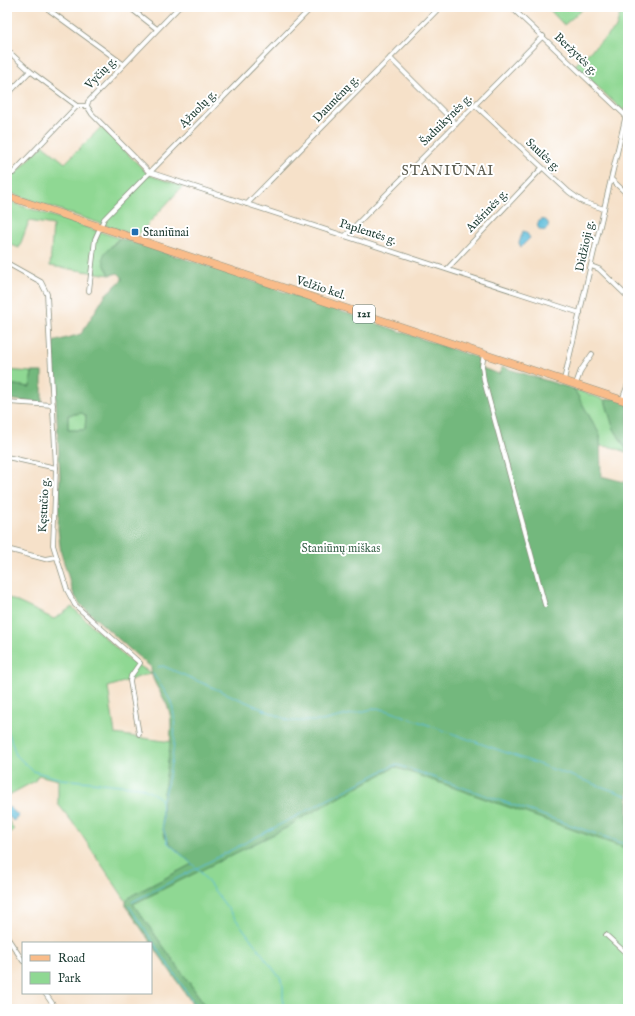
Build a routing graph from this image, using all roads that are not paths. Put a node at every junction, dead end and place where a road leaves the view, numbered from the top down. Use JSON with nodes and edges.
{"nodes":[{"id":1,"x":45,"y":7,"type":"edge"},
{"id":2,"x":129,"y":7,"type":"edge"},
{"id":3,"x":179,"y":7,"type":"edge"},
{"id":4,"x":312,"y":7,"type":"edge"},
{"id":5,"x":440,"y":7,"type":"edge"},
{"id":6,"x":512,"y":7,"type":"edge"},
{"id":7,"x":157,"y":29,"type":"junction"},
{"id":8,"x":543,"y":36,"type":"junction"},
{"id":9,"x":7,"y":50,"type":"edge"},
{"id":10,"x":390,"y":58,"type":"junction"},
{"id":11,"x":123,"y":64,"type":"junction"},
{"id":12,"x":30,"y":71,"type":"junction"},
{"id":13,"x":7,"y":96,"type":"edge"},
{"id":14,"x":475,"y":105,"type":"junction"},
{"id":15,"x":77,"y":106,"type":"junction"},
{"id":16,"x":87,"y":106,"type":"junction"},
{"id":17,"x":628,"y":106,"type":"edge"},
{"id":18,"x":626,"y":116,"type":"junction"},
{"id":19,"x":456,"y":124,"type":"junction"},
{"id":20,"x":542,"y":168,"type":"junction"},
{"id":21,"x":149,"y":172,"type":"junction"},
{"id":22,"x":12,"y":173,"type":"dead end"},
{"id":23,"x":611,"y":179,"type":"junction"},
{"id":24,"x":628,"y":195,"type":"edge"},
{"id":25,"x":7,"y":196,"type":"edge"},
{"id":26,"x":247,"y":204,"type":"junction"},
{"id":27,"x":604,"y":209,"type":"junction"},
{"id":28,"x":7,"y":222,"type":"edge"},
{"id":29,"x":101,"y":227,"type":"junction"},
{"id":30,"x":7,"y":228,"type":"edge"},
{"id":31,"x":346,"y":235,"type":"junction"},
{"id":32,"x":7,"y":263,"type":"edge"},
{"id":33,"x":591,"y":266,"type":"junction"},
{"id":34,"x":447,"y":269,"type":"junction"},
{"id":35,"x":89,"y":291,"type":"dead end"},
{"id":36,"x":628,"y":297,"type":"edge"},
{"id":37,"x":580,"y":313,"type":"junction"},
{"id":38,"x":484,"y":354,"type":"junction"},
{"id":39,"x":592,"y":354,"type":"dead end"},
{"id":40,"x":564,"y":380,"type":"junction"},
{"id":41,"x":576,"y":384,"type":"junction"},
{"id":42,"x":628,"y":384,"type":"edge"},
{"id":43,"x":625,"y":401,"type":"edge"},
{"id":44,"x":7,"y":402,"type":"edge"},
{"id":45,"x":53,"y":405,"type":"junction"},
{"id":46,"x":7,"y":457,"type":"edge"},
{"id":47,"x":56,"y":468,"type":"junction"},
{"id":48,"x":7,"y":549,"type":"edge"},
{"id":49,"x":56,"y":557,"type":"junction"},
{"id":50,"x":545,"y":605,"type":"dead end"},
{"id":51,"x":139,"y":734,"type":"dead end"},
{"id":52,"x":606,"y":935,"type":"dead end"},
{"id":53,"x":7,"y":937,"type":"edge"},
{"id":54,"x":628,"y":955,"type":"edge"},
{"id":55,"x":22,"y":960,"type":"edge"},
{"id":56,"x":46,"y":994,"type":"edge"},
{"id":57,"x":56,"y":1009,"type":"edge"}],
"edges":[{"from":1,"to":11,"type":"street"},
{"from":2,"to":7,"type":"street"},
{"from":3,"to":7,"type":"street","name":"Vyčių g."},
{"from":4,"to":21,"type":"street","name":"Ąžuolų g."},
{"from":5,"to":10,"type":"street","name":"Daumėnų g."},
{"from":6,"to":8,"type":"street","name":"Beržytės g."},
{"from":7,"to":11,"type":"street","name":"Vyčių g."},
{"from":8,"to":14,"type":"street","name":"Šaduikynės g."},
{"from":8,"to":18,"type":"street","name":"Beržytės g."},
{"from":9,"to":12,"type":"street"},
{"from":10,"to":19,"type":"street"},
{"from":10,"to":26,"type":"street","name":"Daumėnų g."},
{"from":11,"to":16,"type":"street","name":"Vyčių g."},
{"from":12,"to":13,"type":"street"},
{"from":12,"to":15,"type":"street"},
{"from":14,"to":19,"type":"street","name":"Šaduikynės g."},
{"from":14,"to":20,"type":"street","name":"Saulės g."},
{"from":15,"to":16,"type":"street"},
{"from":15,"to":22,"type":"street"},
{"from":16,"to":21,"type":"street","name":"Vyčių g."},
{"from":17,"to":18,"type":"street","name":"Didžioji g."},
{"from":18,"to":23,"type":"street","name":"Didžioji g."},
{"from":19,"to":31,"type":"street","name":"Šaduikynės g."},
{"from":20,"to":27,"type":"street","name":"Saulės g."},
{"from":20,"to":34,"type":"street","name":"Aušrinės g."},
{"from":21,"to":26,"type":"street","name":"Paplentės g."},
{"from":21,"to":29,"type":"street","name":"Ąžuolų g."},
{"from":23,"to":24,"type":"street"},
{"from":23,"to":27,"type":"street","name":"Didžioji g."},
{"from":25,"to":29,"type":"main road","name":"Velžio kel.","number":"121"},
{"from":26,"to":31,"type":"street","name":"Paplentės g."},
{"from":27,"to":33,"type":"street","name":"Didžioji g."},
{"from":28,"to":30,"type":"street"},
{"from":29,"to":35,"type":"street","name":"Ąžuolų g."},
{"from":29,"to":38,"type":"main road","name":"Velžio kel.","number":"121"},
{"from":31,"to":34,"type":"street","name":"Paplentės g."},
{"from":32,"to":45,"type":"street","name":"Kęstučio g."},
{"from":33,"to":36,"type":"street"},
{"from":33,"to":37,"type":"street","name":"Didžioji g."},
{"from":34,"to":37,"type":"street","name":"Paplentės g."},
{"from":37,"to":40,"type":"street","name":"Didžioji g."},
{"from":38,"to":40,"type":"main road","name":"Velžio kel.","number":"121"},
{"from":38,"to":50,"type":"street"},
{"from":39,"to":41,"type":"street"},
{"from":40,"to":41,"type":"main road","name":"Velžio kel.","number":"121"},
{"from":41,"to":43,"type":"main road","name":"Velžio kel.","number":"121"},
{"from":42,"to":43,"type":"street"},
{"from":44,"to":45,"type":"street"},
{"from":45,"to":47,"type":"street","name":"Kęstučio g."},
{"from":46,"to":47,"type":"street"},
{"from":47,"to":49,"type":"street","name":"Kęstučio g."},
{"from":48,"to":49,"type":"street"},
{"from":49,"to":51,"type":"street","name":"Kęstučio g."},
{"from":52,"to":54,"type":"street"},
{"from":53,"to":55,"type":"street"},
{"from":56,"to":57,"type":"street"}]}
